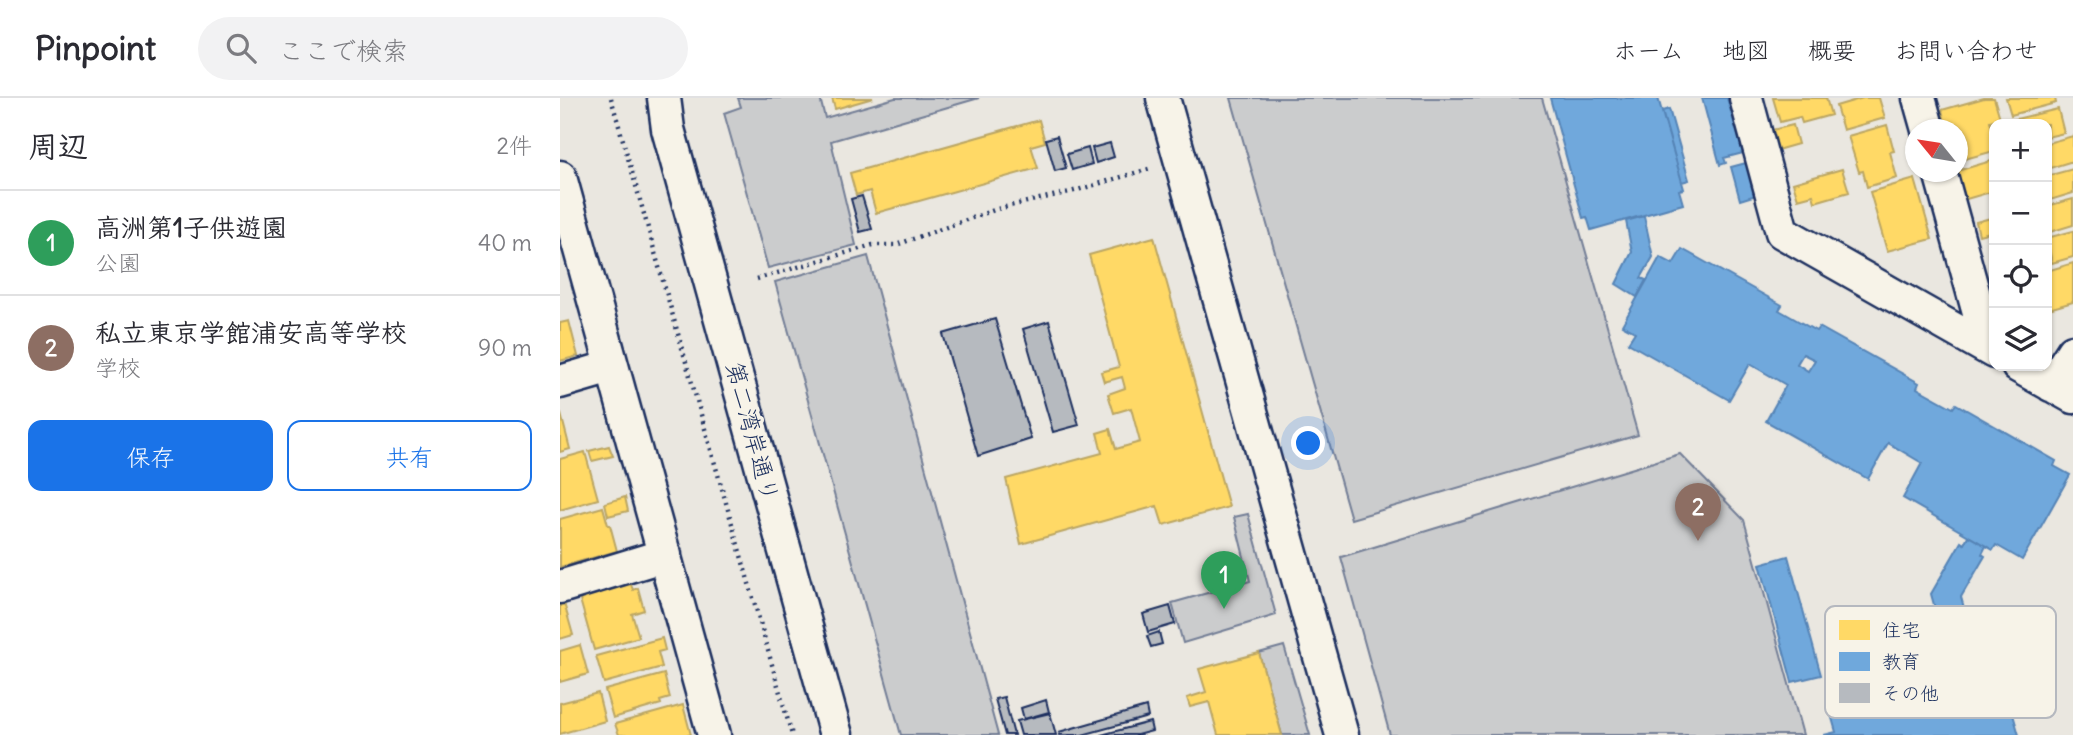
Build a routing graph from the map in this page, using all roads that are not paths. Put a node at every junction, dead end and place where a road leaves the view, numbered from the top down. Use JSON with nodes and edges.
{"nodes":[{"id":1,"x":653,"y":98,"type":"edge"},
{"id":2,"x":664,"y":98,"type":"edge"},
{"id":3,"x":1163,"y":98,"type":"edge"},
{"id":4,"x":1746,"y":98,"type":"edge"},
{"id":5,"x":1919,"y":98,"type":"edge"},
{"id":6,"x":1925,"y":119,"type":"edge"},
{"id":7,"x":668,"y":129,"type":"junction"},
{"id":8,"x":560,"y":177,"type":"edge"},
{"id":9,"x":1943,"y":182,"type":"edge"},
{"id":10,"x":1983,"y":345,"type":"edge"},
{"id":11,"x":2073,"y":351,"type":"edge"},
{"id":12,"x":611,"y":367,"type":"junction"},
{"id":13,"x":2027,"y":371,"type":"edge"},
{"id":14,"x":560,"y":382,"type":"edge"},
{"id":15,"x":2062,"y":391,"type":"edge"},
{"id":16,"x":665,"y":555,"type":"junction"},
{"id":17,"x":560,"y":587,"type":"edge"},
{"id":18,"x":715,"y":735,"type":"edge"},
{"id":19,"x":836,"y":735,"type":"edge"},
{"id":20,"x":1342,"y":735,"type":"edge"}],
"edges":[{"from":1,"to":7,"type":"street","name":"第二湾岸通り"},
{"from":2,"to":7,"type":"street","name":"第二湾岸通り"},
{"from":3,"to":20,"type":"street"},
{"from":4,"to":10,"type":"street"},
{"from":5,"to":6,"type":"street"},
{"from":7,"to":19,"type":"street","name":"第二湾岸通り"},
{"from":8,"to":12,"type":"street"},
{"from":9,"to":10,"type":"street"},
{"from":11,"to":15,"type":"street"},
{"from":12,"to":14,"type":"street"},
{"from":12,"to":16,"type":"street"},
{"from":13,"to":15,"type":"street"},
{"from":16,"to":17,"type":"street"},
{"from":16,"to":18,"type":"street"}]}
